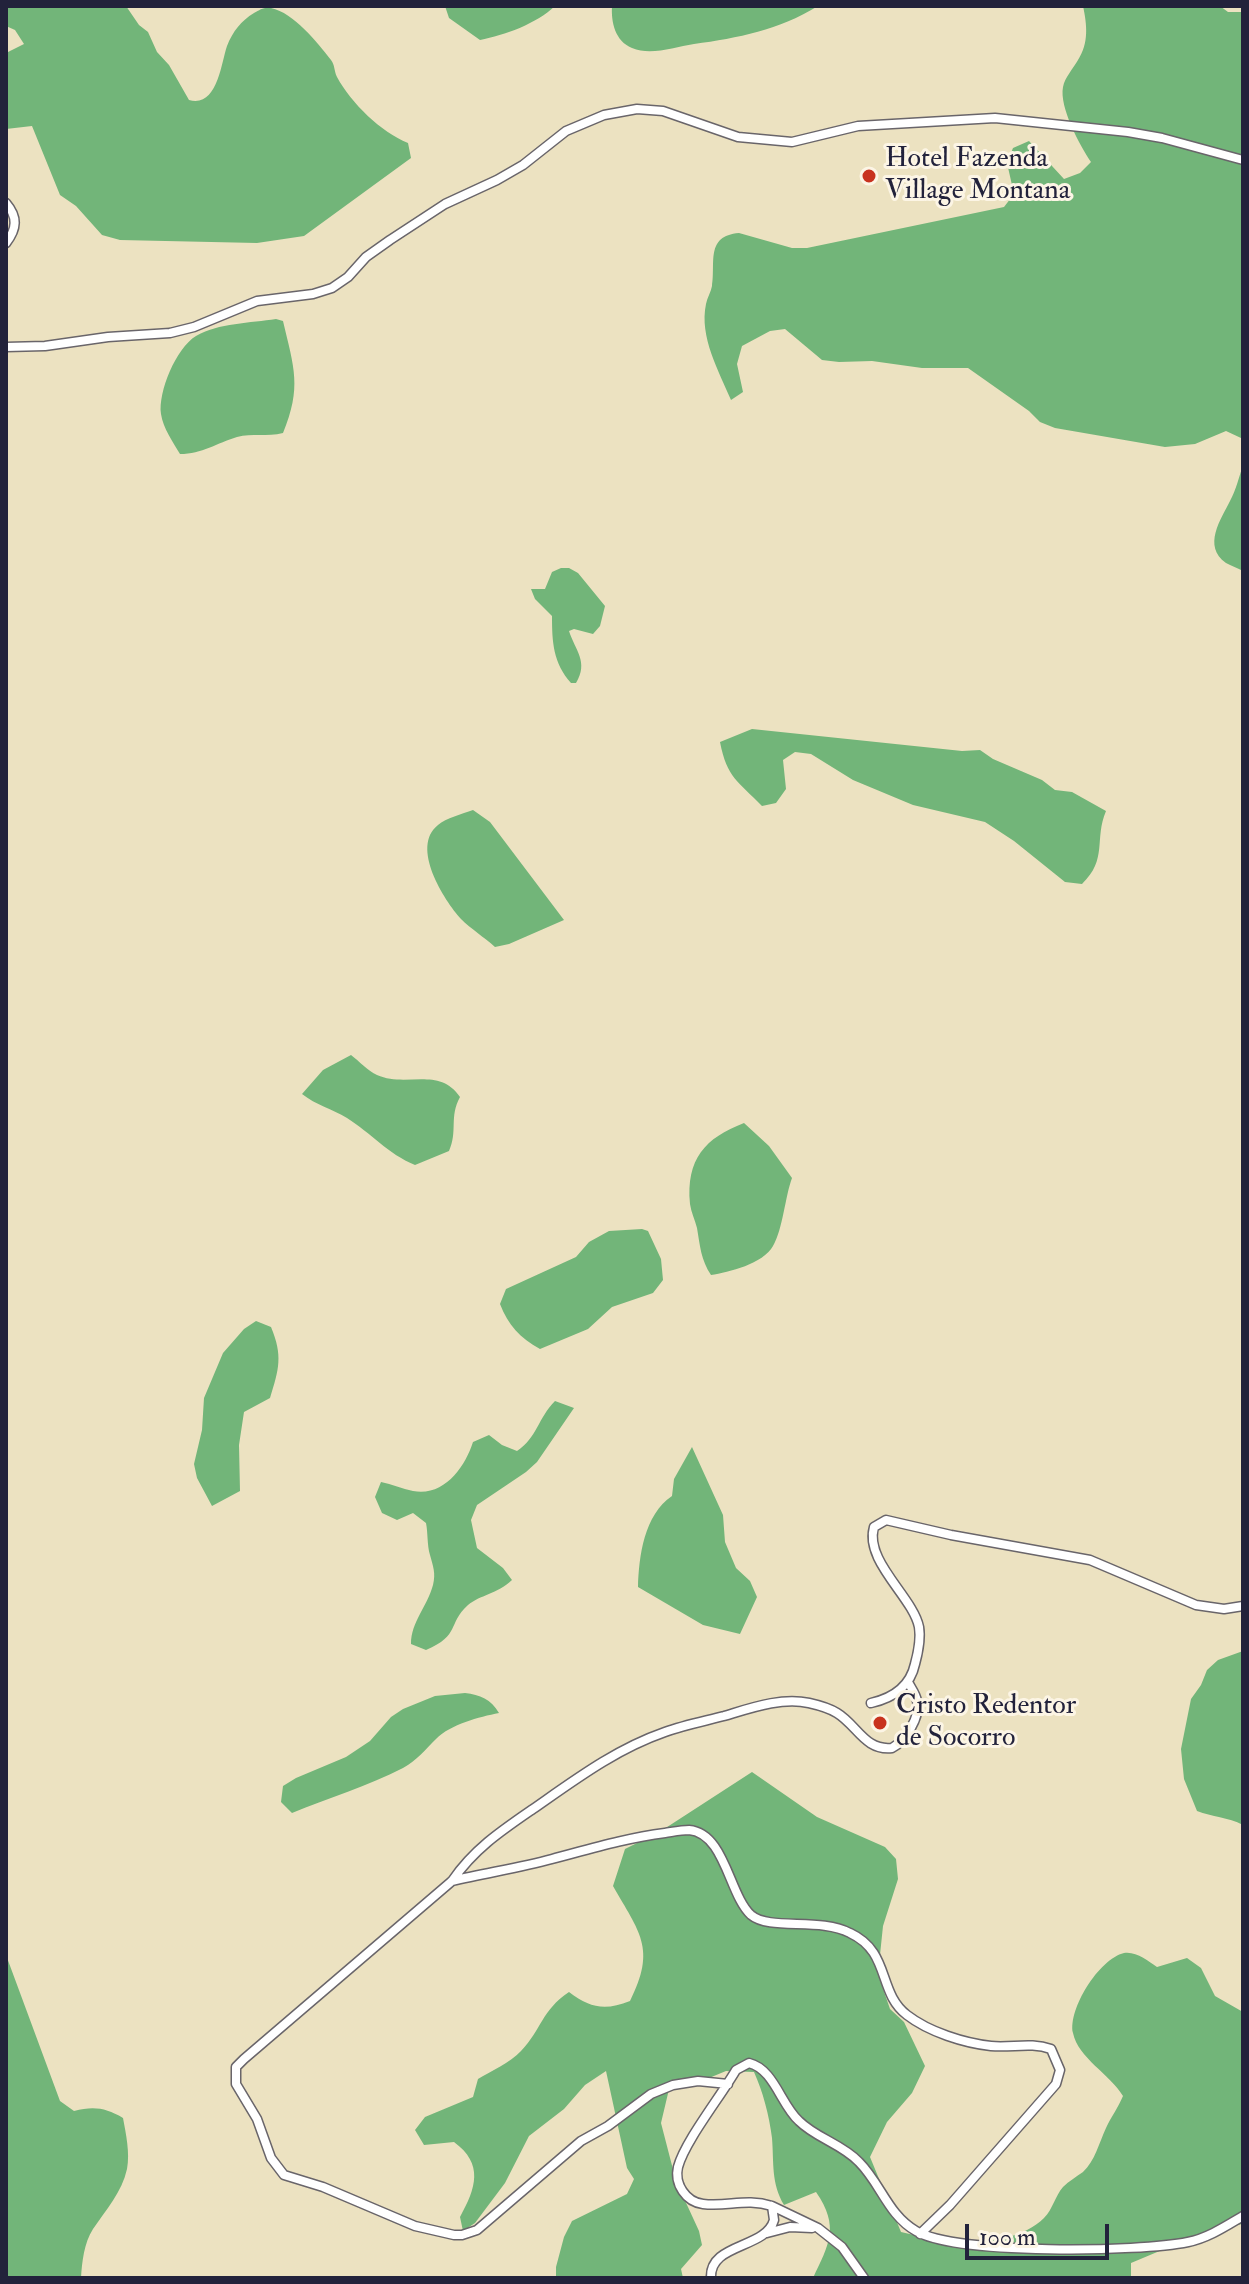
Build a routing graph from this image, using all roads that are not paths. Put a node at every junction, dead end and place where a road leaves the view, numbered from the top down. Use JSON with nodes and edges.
{"nodes":[{"id":1,"x":1243,"y":160,"type":"edge"},
{"id":2,"x":6,"y":203,"type":"edge"},
{"id":3,"x":6,"y":243,"type":"edge"},
{"id":4,"x":6,"y":347,"type":"edge"},
{"id":5,"x":1243,"y":1606,"type":"edge"},
{"id":6,"x":908,"y":1682,"type":"junction"},
{"id":7,"x":871,"y":1703,"type":"dead end"},
{"id":8,"x":452,"y":1881,"type":"junction"},
{"id":9,"x":728,"y":2084,"type":"junction"},
{"id":10,"x":772,"y":2206,"type":"junction"},
{"id":11,"x":1240,"y":2218,"type":"edge"},
{"id":12,"x":818,"y":2228,"type":"junction"},
{"id":13,"x":766,"y":2234,"type":"junction"},
{"id":14,"x":920,"y":2234,"type":"junction"},
{"id":15,"x":711,"y":2278,"type":"edge"},
{"id":16,"x":864,"y":2278,"type":"edge"}],
"edges":[{"from":1,"to":4,"type":"street"},
{"from":2,"to":3,"type":"street"},
{"from":5,"to":6,"type":"street"},
{"from":6,"to":7,"type":"street"},
{"from":6,"to":8,"type":"street"},
{"from":8,"to":9,"type":"street"},
{"from":8,"to":14,"type":"street"},
{"from":9,"to":10,"type":"street"},
{"from":9,"to":14,"type":"street"},
{"from":10,"to":12,"type":"street"},
{"from":10,"to":13,"type":"street"},
{"from":11,"to":14,"type":"street"},
{"from":12,"to":13,"type":"street"},
{"from":12,"to":16,"type":"street"},
{"from":13,"to":15,"type":"street"}]}
